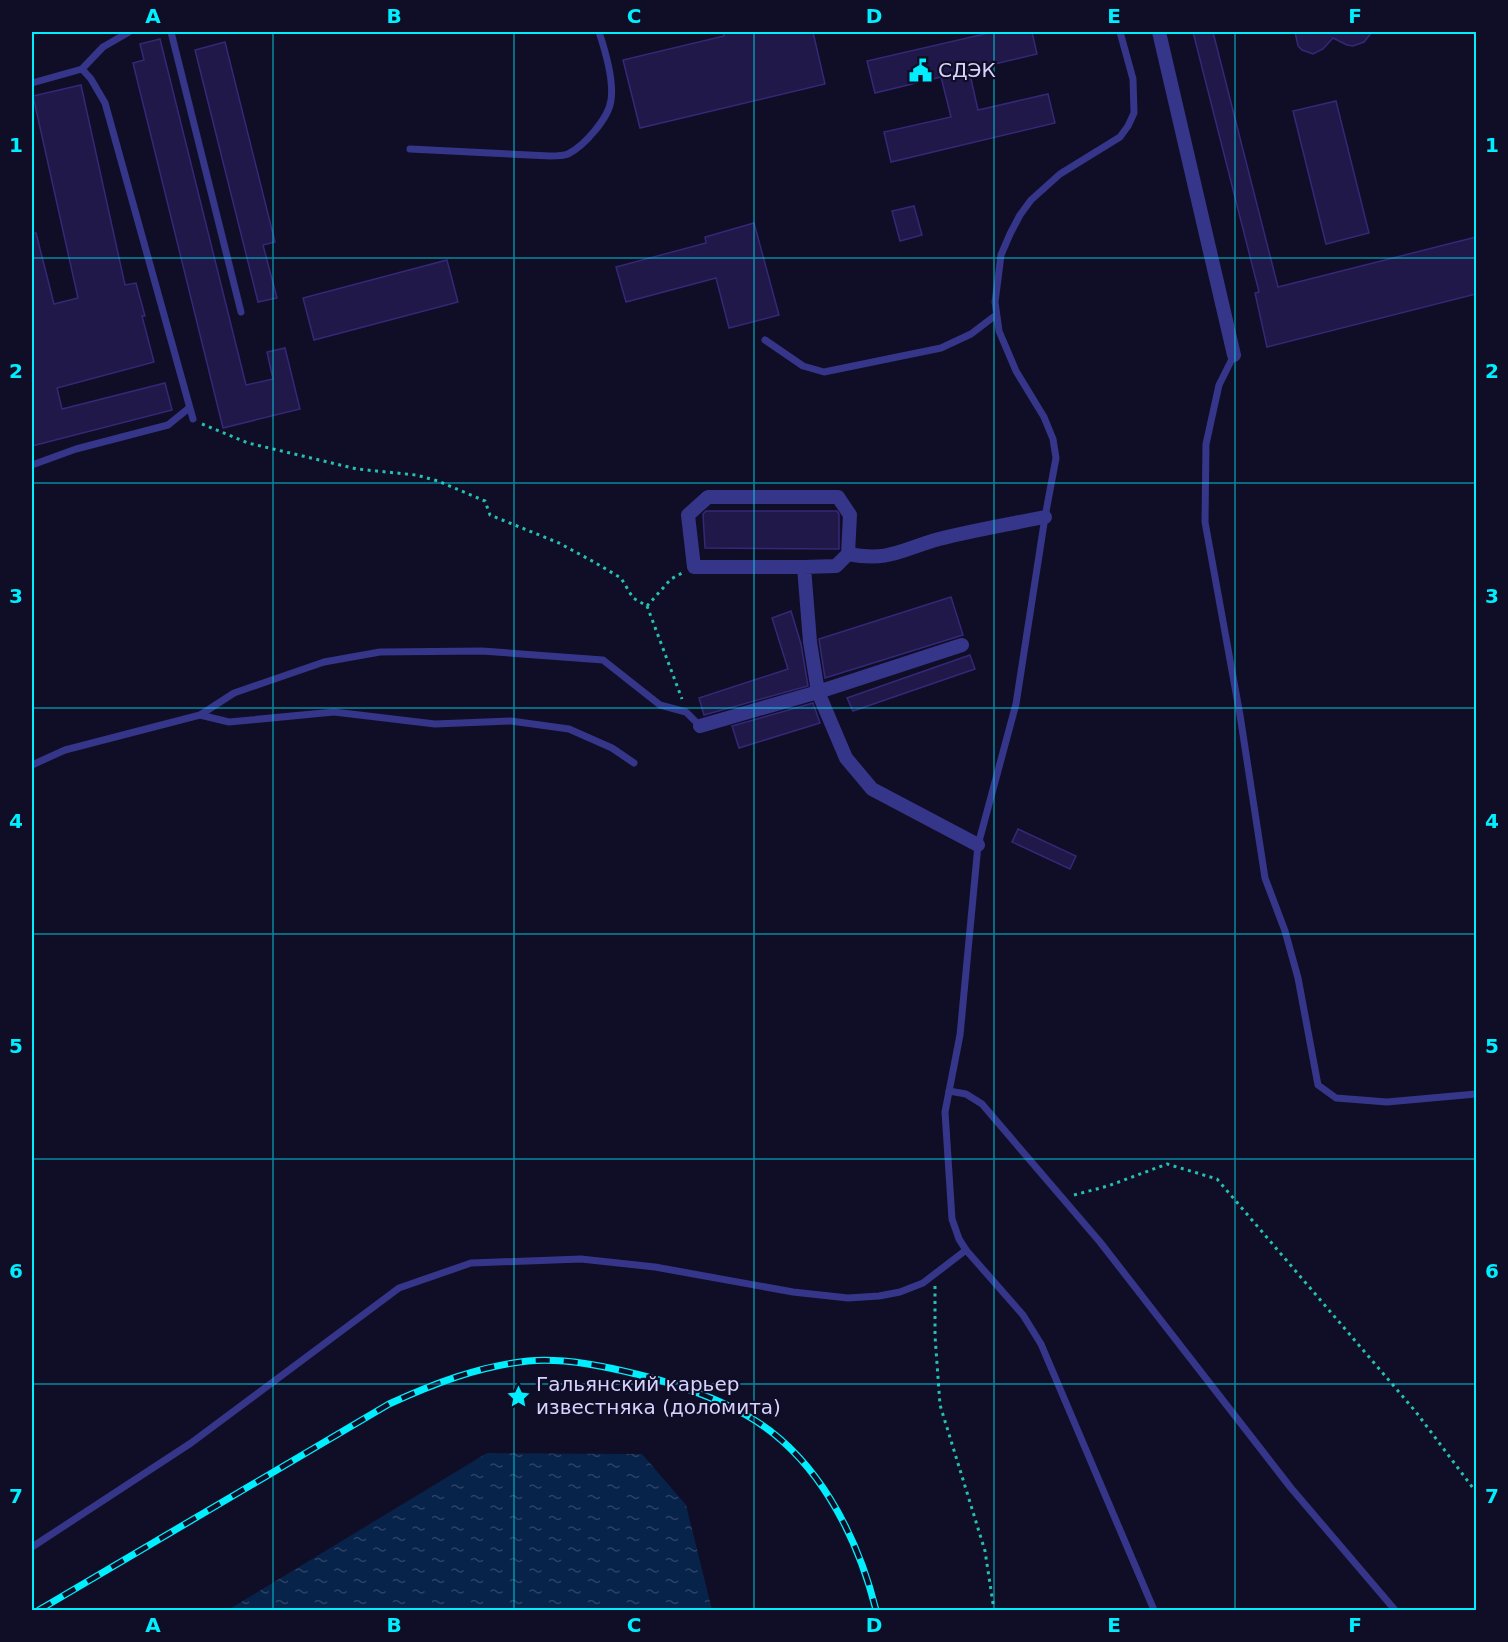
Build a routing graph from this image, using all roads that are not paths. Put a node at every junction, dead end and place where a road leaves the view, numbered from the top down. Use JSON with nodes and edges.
{"nodes":[{"id":1,"x":129,"y":32,"type":"edge"},
{"id":2,"x":171,"y":32,"type":"edge"},
{"id":3,"x":599,"y":32,"type":"edge"},
{"id":4,"x":1120,"y":32,"type":"edge"},
{"id":5,"x":1159,"y":32,"type":"edge"},
{"id":6,"x":82,"y":69,"type":"junction"},
{"id":7,"x":32,"y":83,"type":"edge"},
{"id":8,"x":411,"y":149,"type":"dead end"},
{"id":9,"x":241,"y":312,"type":"dead end"},
{"id":10,"x":996,"y":315,"type":"junction"},
{"id":11,"x":765,"y":340,"type":"dead end"},
{"id":12,"x":1234,"y":355,"type":"joint"},
{"id":13,"x":189,"y":408,"type":"junction"},
{"id":14,"x":193,"y":419,"type":"road end"},
{"id":15,"x":32,"y":465,"type":"edge"},
{"id":16,"x":1045,"y":517,"type":"junction"},
{"id":17,"x":848,"y":554,"type":"junction"},
{"id":18,"x":804,"y":567,"type":"junction"},
{"id":19,"x":962,"y":645,"type":"dead end"},
{"id":20,"x":818,"y":692,"type":"junction"},
{"id":21,"x":201,"y":715,"type":"junction"},
{"id":22,"x":700,"y":726,"type":"joint"},
{"id":23,"x":634,"y":763,"type":"dead end"},
{"id":24,"x":32,"y":765,"type":"edge"},
{"id":25,"x":978,"y":845,"type":"junction"},
{"id":26,"x":949,"y":1091,"type":"junction"},
{"id":27,"x":1476,"y":1094,"type":"edge"},
{"id":28,"x":966,"y":1250,"type":"junction"},
{"id":29,"x":32,"y":1547,"type":"edge"},
{"id":30,"x":1154,"y":1611,"type":"edge"},
{"id":31,"x":1395,"y":1611,"type":"edge"}],
"edges":[{"from":1,"to":6,"type":"lane"},
{"from":2,"to":9,"type":"lane"},
{"from":3,"to":8,"type":"lane"},
{"from":4,"to":10,"type":"lane"},
{"from":5,"to":12,"type":"street"},
{"from":6,"to":7,"type":"lane"},
{"from":6,"to":13,"type":"lane"},
{"from":10,"to":11,"type":"lane"},
{"from":10,"to":16,"type":"lane"},
{"from":12,"to":27,"type":"lane"},
{"from":13,"to":14,"type":"lane"},
{"from":13,"to":15,"type":"lane"},
{"from":16,"to":17,"type":"street"},
{"from":16,"to":25,"type":"lane"},
{"from":17,"to":18,"type":"street"},
{"from":17,"to":18,"type":"street"},
{"from":18,"to":20,"type":"street"},
{"from":19,"to":20,"type":"street"},
{"from":20,"to":22,"type":"street"},
{"from":20,"to":25,"type":"street"},
{"from":21,"to":22,"type":"lane"},
{"from":21,"to":23,"type":"lane"},
{"from":21,"to":24,"type":"lane"},
{"from":25,"to":26,"type":"lane"},
{"from":26,"to":28,"type":"lane"},
{"from":26,"to":31,"type":"lane"},
{"from":28,"to":29,"type":"lane"},
{"from":28,"to":30,"type":"lane"}]}
